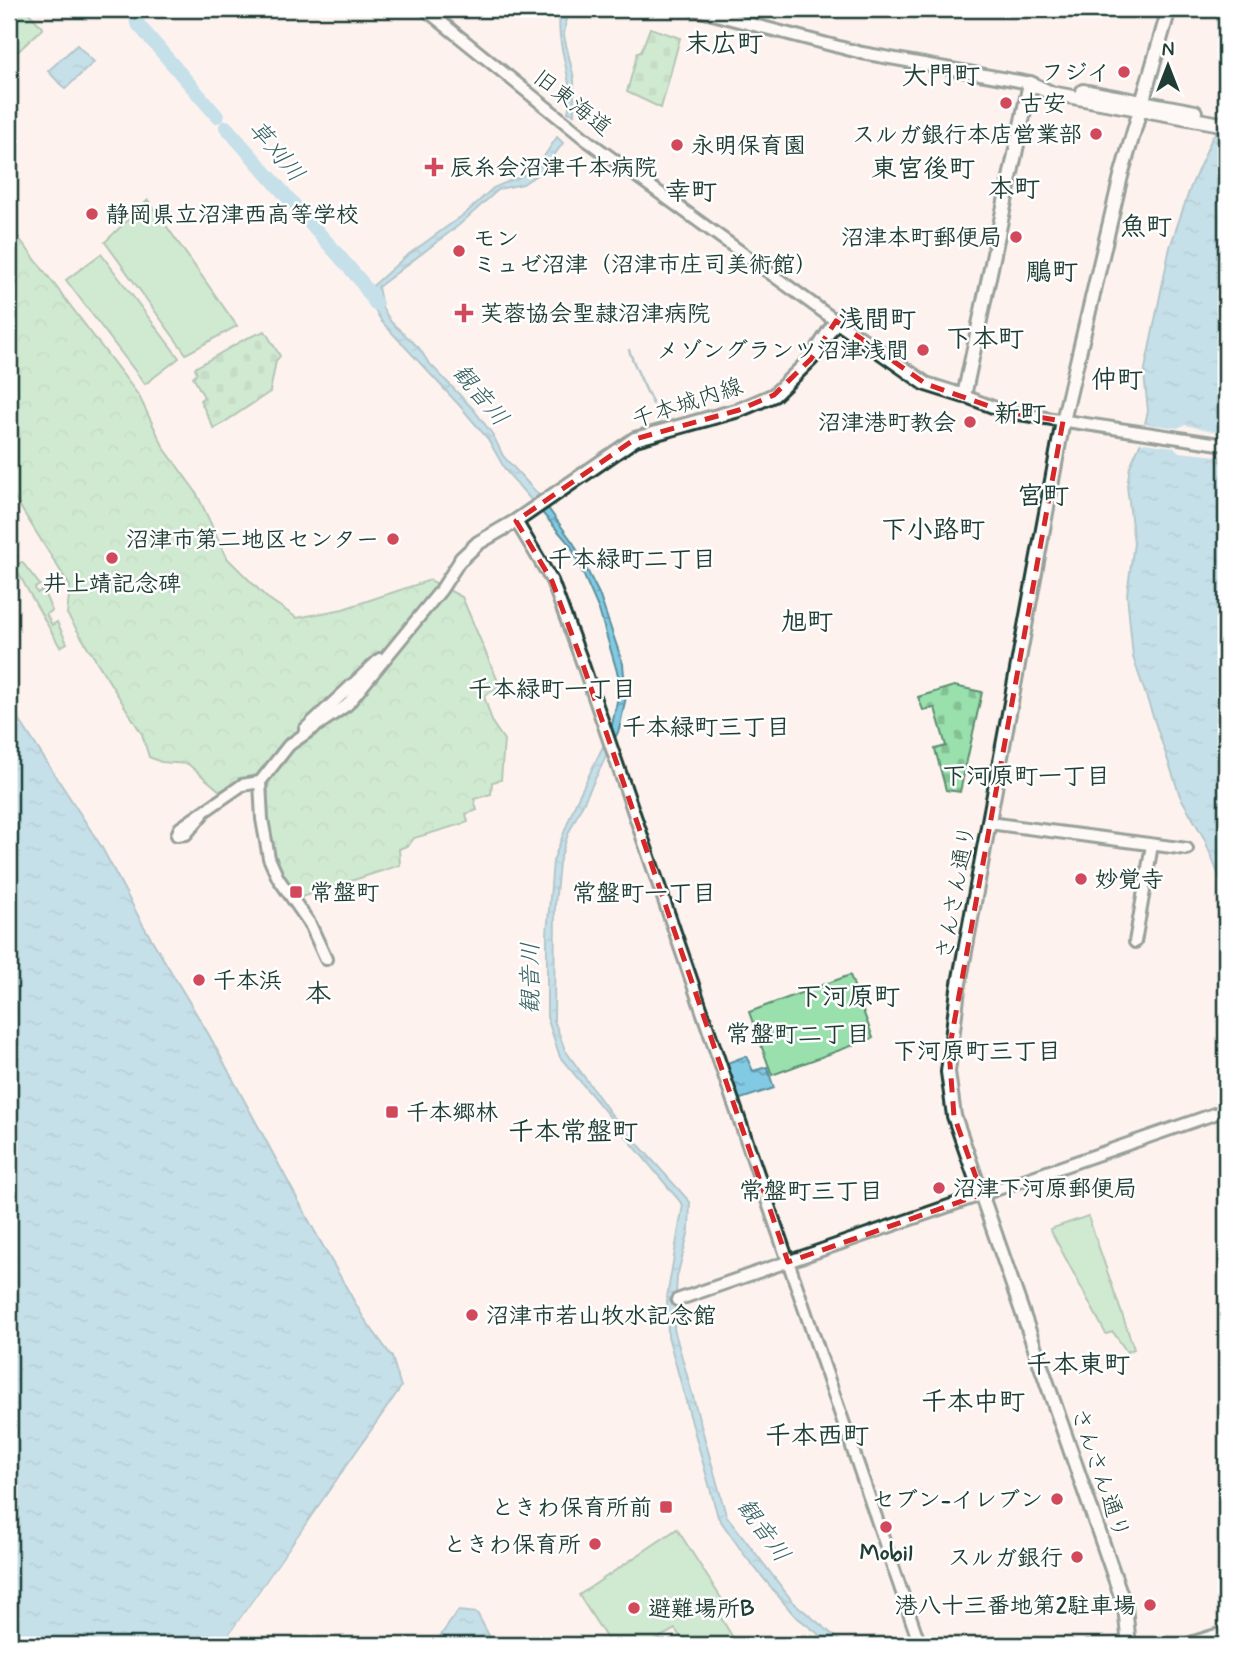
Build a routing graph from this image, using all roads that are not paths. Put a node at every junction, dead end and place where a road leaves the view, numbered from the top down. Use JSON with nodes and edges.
{"nodes":[{"id":1,"x":425,"y":9,"type":"edge"},
{"id":2,"x":693,"y":9,"type":"edge"},
{"id":3,"x":1169,"y":9,"type":"edge"},
{"id":4,"x":1030,"y":83,"type":"junction"},
{"id":5,"x":1141,"y":106,"type":"junction"},
{"id":6,"x":1226,"y":117,"type":"edge"},
{"id":7,"x":1208,"y":118,"type":"junction"},
{"id":8,"x":1226,"y":125,"type":"edge"},
{"id":9,"x":836,"y":321,"type":"junction"},
{"id":10,"x":964,"y":396,"type":"junction"},
{"id":11,"x":1063,"y":421,"type":"junction"},
{"id":12,"x":1226,"y":445,"type":"edge"},
{"id":13,"x":516,"y":521,"type":"junction"},
{"id":14,"x":461,"y":559,"type":"joint"},
{"id":15,"x":260,"y":782,"type":"junction"},
{"id":16,"x":202,"y":815,"type":"dead end"},
{"id":17,"x":989,"y":823,"type":"junction"},
{"id":18,"x":1152,"y":845,"type":"junction"},
{"id":19,"x":1187,"y":849,"type":"dead end"},
{"id":20,"x":1135,"y":942,"type":"dead end"},
{"id":21,"x":326,"y":959,"type":"dead end"},
{"id":22,"x":1226,"y":1111,"type":"edge"},
{"id":23,"x":982,"y":1194,"type":"junction"},
{"id":24,"x":788,"y":1262,"type":"junction"},
{"id":25,"x":677,"y":1300,"type":"dead end"},
{"id":26,"x":1226,"y":1632,"type":"edge"},
{"id":27,"x":920,"y":1645,"type":"edge"},
{"id":28,"x":1129,"y":1645,"type":"edge"},
{"id":29,"x":1184,"y":1645,"type":"edge"}],
"edges":[{"from":1,"to":9,"type":"street","name":"旧東海道"},
{"from":2,"to":4,"type":"street"},
{"from":3,"to":5,"type":"main road","name":"さんさん通り"},
{"from":4,"to":5,"type":"main road"},
{"from":4,"to":10,"type":"main road"},
{"from":5,"to":7,"type":"main road"},
{"from":5,"to":11,"type":"main road","name":"さんさん通り"},
{"from":6,"to":7,"type":"main road"},
{"from":7,"to":8,"type":"main road"},
{"from":9,"to":10,"type":"main road"},
{"from":9,"to":13,"type":"main road","name":"千本城内線"},
{"from":10,"to":11,"type":"street"},
{"from":11,"to":12,"type":"street"},
{"from":11,"to":17,"type":"main road","name":"さんさん通り"},
{"from":13,"to":14,"type":"main road","name":"千本城内線"},
{"from":13,"to":24,"type":"street"},
{"from":14,"to":15,"type":"street"},
{"from":15,"to":16,"type":"street"},
{"from":15,"to":21,"type":"street"},
{"from":17,"to":18,"type":"street"},
{"from":17,"to":23,"type":"main road","name":"さんさん通り"},
{"from":18,"to":19,"type":"street"},
{"from":18,"to":20,"type":"street"},
{"from":22,"to":23,"type":"street"},
{"from":23,"to":24,"type":"street"},
{"from":23,"to":28,"type":"main road","name":"さんさん通り"},
{"from":24,"to":25,"type":"street"},
{"from":24,"to":27,"type":"street"},
{"from":26,"to":29,"type":"street"}]}
